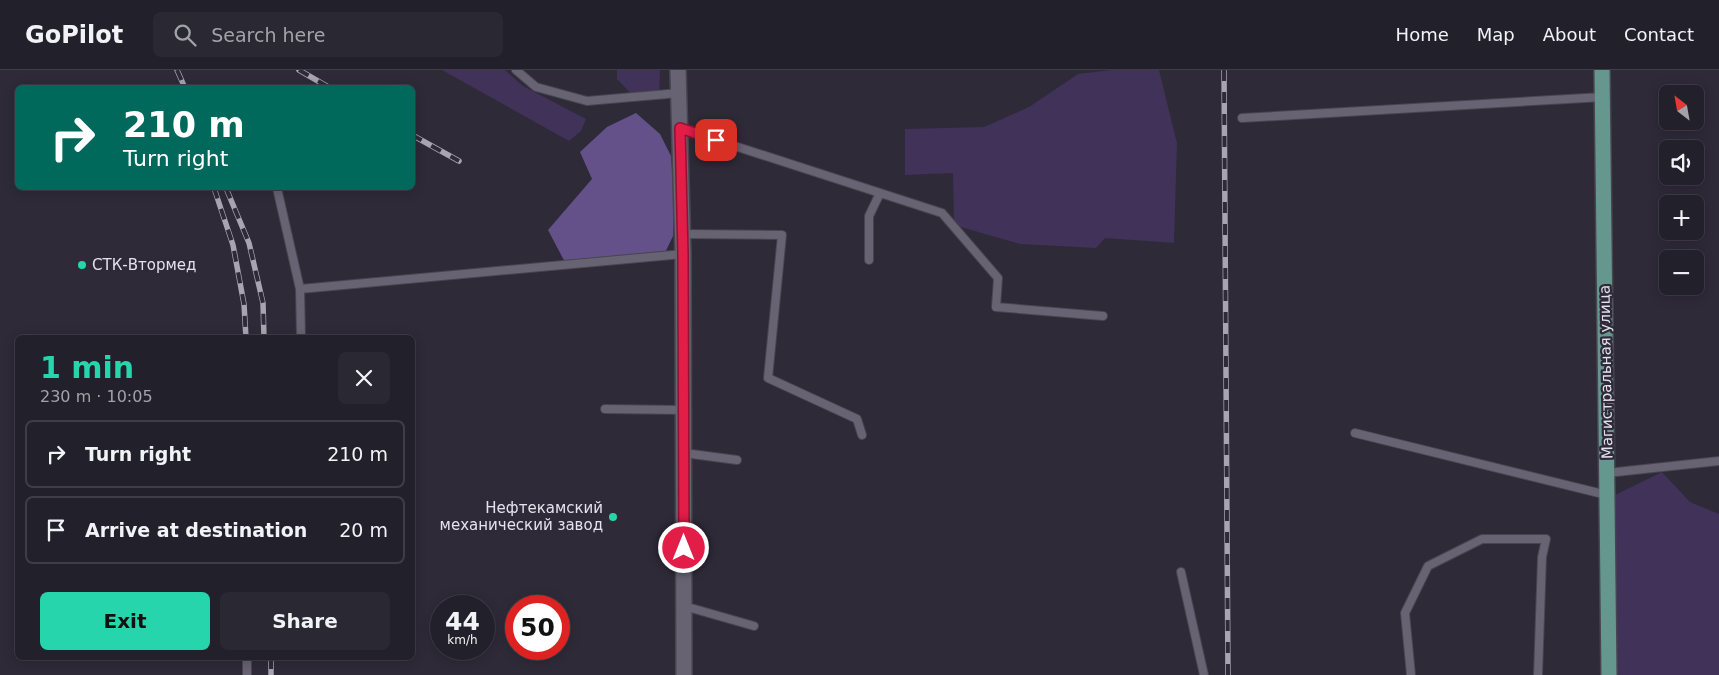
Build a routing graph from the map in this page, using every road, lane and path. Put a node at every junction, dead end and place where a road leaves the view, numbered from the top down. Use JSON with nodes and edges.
{"nodes":[{"id":1,"x":516,"y":70,"type":"edge"},
{"id":2,"x":678,"y":70,"type":"edge"},
{"id":3,"x":1602,"y":70,"type":"edge"},
{"id":4,"x":679,"y":93,"type":"junction"},
{"id":5,"x":1603,"y":97,"type":"junction"},
{"id":6,"x":1242,"y":118,"type":"dead end"},
{"id":7,"x":680,"y":128,"type":"junction"},
{"id":8,"x":277,"y":190,"type":"edge"},
{"id":9,"x":880,"y":193,"type":"junction"},
{"id":10,"x":682,"y":234,"type":"junction"},
{"id":11,"x":683,"y":254,"type":"junction"},
{"id":12,"x":869,"y":260,"type":"dead end"},
{"id":13,"x":300,"y":289,"type":"junction"},
{"id":14,"x":1103,"y":316,"type":"dead end"},
{"id":15,"x":301,"y":335,"type":"edge"},
{"id":16,"x":604,"y":409,"type":"dead end"},
{"id":17,"x":683,"y":410,"type":"junction"},
{"id":18,"x":1355,"y":433,"type":"dead end"},
{"id":19,"x":862,"y":435,"type":"dead end"},
{"id":20,"x":684,"y":453,"type":"junction"},
{"id":21,"x":737,"y":460,"type":"dead end"},
{"id":22,"x":1719,"y":461,"type":"edge"},
{"id":23,"x":1606,"y":474,"type":"junction"},
{"id":24,"x":1607,"y":495,"type":"junction"},
{"id":25,"x":1181,"y":572,"type":"dead end"},
{"id":26,"x":684,"y":606,"type":"junction"},
{"id":27,"x":754,"y":626,"type":"dead end"},
{"id":28,"x":247,"y":660,"type":"edge"},
{"id":29,"x":247,"y":675,"type":"edge"},
{"id":30,"x":684,"y":675,"type":"edge"},
{"id":31,"x":1204,"y":675,"type":"edge"},
{"id":32,"x":1411,"y":675,"type":"edge"},
{"id":33,"x":1538,"y":675,"type":"edge"},
{"id":34,"x":1609,"y":675,"type":"edge"}],
"edges":[{"from":1,"to":4,"type":"lane"},
{"from":2,"to":4,"type":"main road"},
{"from":3,"to":5,"type":"main road","name":"Магистральная улица"},
{"from":4,"to":7,"type":"main road"},
{"from":5,"to":6,"type":"lane"},
{"from":5,"to":23,"type":"main road","name":"Магистральная улица"},
{"from":7,"to":9,"type":"lane"},
{"from":7,"to":10,"type":"main road"},
{"from":8,"to":13,"type":"lane"},
{"from":9,"to":12,"type":"lane"},
{"from":9,"to":14,"type":"lane"},
{"from":10,"to":11,"type":"main road"},
{"from":10,"to":19,"type":"lane"},
{"from":11,"to":13,"type":"lane"},
{"from":11,"to":17,"type":"main road"},
{"from":13,"to":15,"type":"lane"},
{"from":16,"to":17,"type":"lane"},
{"from":17,"to":20,"type":"main road"},
{"from":18,"to":24,"type":"lane"},
{"from":20,"to":21,"type":"lane"},
{"from":20,"to":26,"type":"main road"},
{"from":22,"to":23,"type":"lane"},
{"from":23,"to":24,"type":"main road","name":"Магистральная улица"},
{"from":24,"to":34,"type":"main road","name":"Магистральная улица"},
{"from":25,"to":31,"type":"lane"},
{"from":26,"to":27,"type":"lane"},
{"from":26,"to":30,"type":"main road"},
{"from":28,"to":29,"type":"lane"},
{"from":32,"to":33,"type":"lane"}]}
